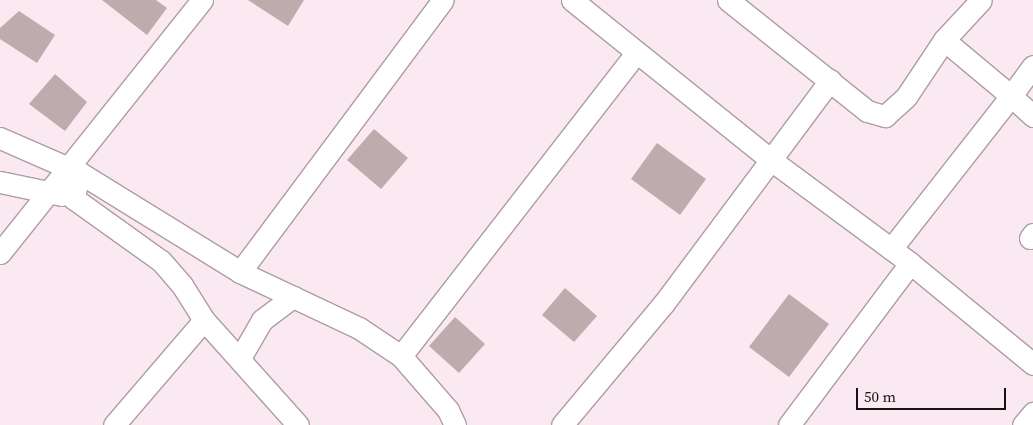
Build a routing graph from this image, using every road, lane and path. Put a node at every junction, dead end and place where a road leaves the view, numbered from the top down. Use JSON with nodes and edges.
{"nodes":[{"id":1,"x":202,"y":0,"type":"edge"},
{"id":2,"x":443,"y":0,"type":"edge"},
{"id":3,"x":572,"y":0,"type":"edge"},
{"id":4,"x":728,"y":0,"type":"edge"},
{"id":5,"x":981,"y":0,"type":"edge"},
{"id":6,"x":944,"y":40,"type":"junction"},
{"id":7,"x":636,"y":53,"type":"junction"},
{"id":8,"x":1033,"y":66,"type":"edge"},
{"id":9,"x":830,"y":80,"type":"junction"},
{"id":10,"x":1011,"y":96,"type":"junction"},
{"id":11,"x":1033,"y":116,"type":"edge"},
{"id":12,"x":0,"y":138,"type":"edge"},
{"id":13,"x":771,"y":160,"type":"junction"},
{"id":14,"x":75,"y":171,"type":"junction"},
{"id":15,"x":0,"y":182,"type":"edge"},
{"id":16,"x":50,"y":193,"type":"junction"},
{"id":17,"x":72,"y":198,"type":"junction"},
{"id":18,"x":891,"y":249,"type":"junction"},
{"id":19,"x":0,"y":253,"type":"edge"},
{"id":20,"x":910,"y":263,"type":"junction"},
{"id":21,"x":240,"y":272,"type":"junction"},
{"id":22,"x":293,"y":297,"type":"junction"},
{"id":23,"x":204,"y":320,"type":"junction"},
{"id":24,"x":401,"y":356,"type":"junction"},
{"id":25,"x":240,"y":358,"type":"junction"},
{"id":26,"x":1033,"y":364,"type":"edge"},
{"id":27,"x":1033,"y":412,"type":"edge"},
{"id":28,"x":114,"y":425,"type":"edge"},
{"id":29,"x":298,"y":425,"type":"edge"},
{"id":30,"x":455,"y":425,"type":"edge"},
{"id":31,"x":562,"y":425,"type":"edge"},
{"id":32,"x":789,"y":425,"type":"edge"},
{"id":33,"x":1023,"y":425,"type":"edge"}],
"edges":[{"from":1,"to":14,"type":"street"},
{"from":2,"to":21,"type":"street"},
{"from":3,"to":7,"type":"street"},
{"from":4,"to":9,"type":"street"},
{"from":5,"to":6,"type":"street"},
{"from":6,"to":9,"type":"street"},
{"from":6,"to":10,"type":"street"},
{"from":7,"to":13,"type":"street"},
{"from":7,"to":24,"type":"street"},
{"from":8,"to":10,"type":"street"},
{"from":9,"to":13,"type":"street"},
{"from":10,"to":11,"type":"street"},
{"from":10,"to":18,"type":"street"},
{"from":12,"to":14,"type":"street"},
{"from":13,"to":18,"type":"street"},
{"from":13,"to":31,"type":"street"},
{"from":14,"to":16,"type":"street"},
{"from":14,"to":17,"type":"street"},
{"from":14,"to":21,"type":"street"},
{"from":15,"to":16,"type":"street"},
{"from":16,"to":17,"type":"street"},
{"from":16,"to":19,"type":"street"},
{"from":17,"to":23,"type":"street"},
{"from":18,"to":20,"type":"street"},
{"from":20,"to":26,"type":"street"},
{"from":20,"to":32,"type":"street"},
{"from":21,"to":22,"type":"street"},
{"from":22,"to":24,"type":"street"},
{"from":22,"to":25,"type":"street"},
{"from":23,"to":25,"type":"street"},
{"from":23,"to":28,"type":"street"},
{"from":24,"to":30,"type":"street"},
{"from":25,"to":29,"type":"street"},
{"from":27,"to":33,"type":"street"}]}
